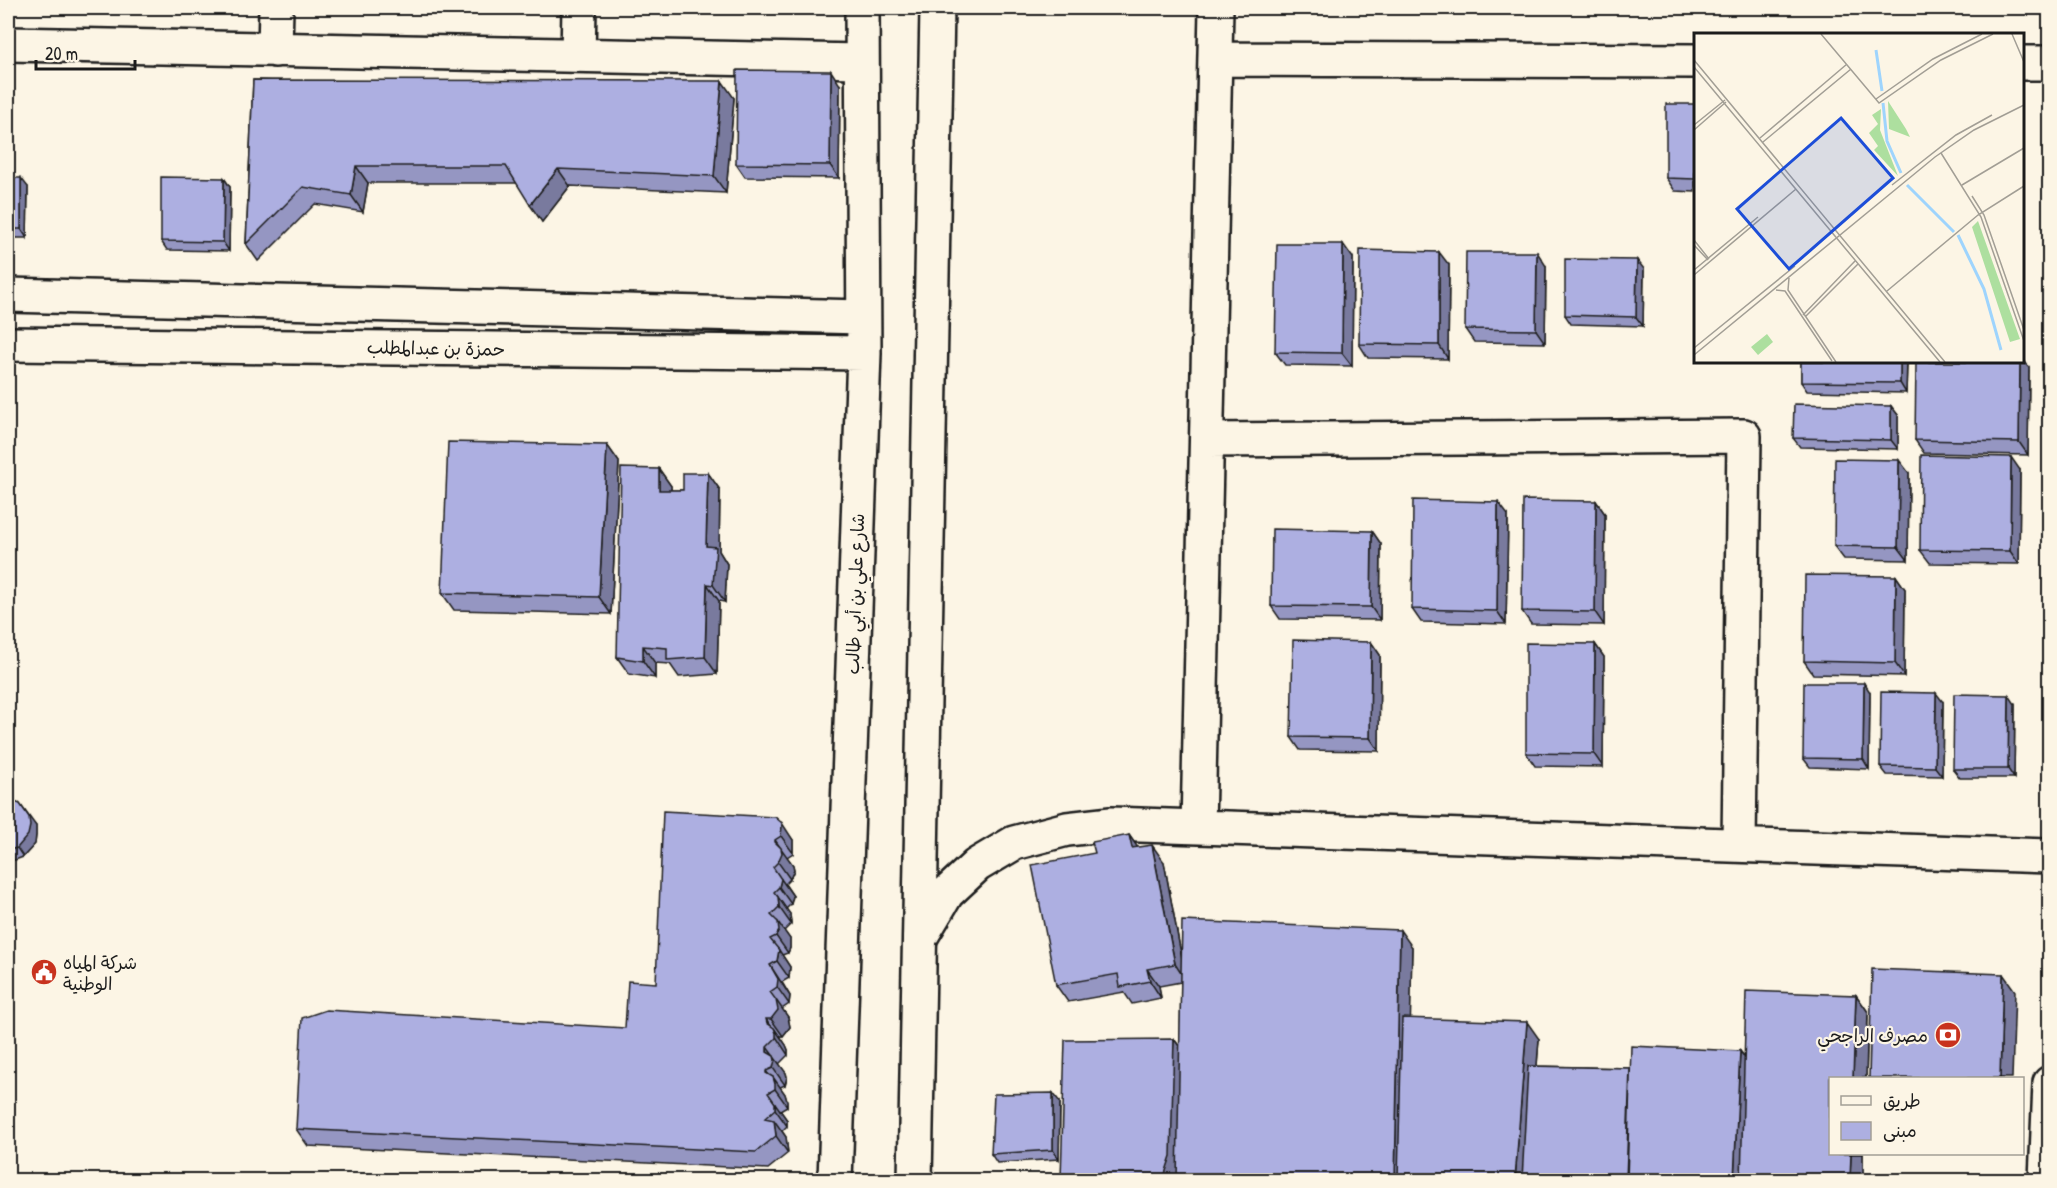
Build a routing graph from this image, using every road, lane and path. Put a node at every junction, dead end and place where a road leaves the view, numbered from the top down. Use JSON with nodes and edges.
{"nodes":[{"id":1,"x":276,"y":8,"type":"edge"},
{"id":2,"x":579,"y":8,"type":"edge"},
{"id":3,"x":862,"y":8,"type":"edge"},
{"id":4,"x":937,"y":8,"type":"edge"},
{"id":5,"x":1216,"y":8,"type":"edge"},
{"id":6,"x":8,"y":44,"type":"edge"},
{"id":7,"x":275,"y":50,"type":"junction"},
{"id":8,"x":578,"y":55,"type":"junction"},
{"id":9,"x":1215,"y":59,"type":"junction"},
{"id":10,"x":861,"y":61,"type":"junction"},
{"id":11,"x":1694,"y":61,"type":"edge"},
{"id":12,"x":2024,"y":63,"type":"edge"},
{"id":13,"x":2049,"y":63,"type":"edge"},
{"id":14,"x":8,"y":295,"type":"edge"},
{"id":15,"x":862,"y":317,"type":"junction"},
{"id":16,"x":8,"y":344,"type":"edge"},
{"id":17,"x":864,"y":353,"type":"junction"},
{"id":18,"x":1207,"y":440,"type":"junction"},
{"id":19,"x":1198,"y":827,"type":"junction"},
{"id":20,"x":1739,"y":845,"type":"junction"},
{"id":21,"x":2049,"y":856,"type":"edge"},
{"id":22,"x":920,"y":938,"type":"junction"},
{"id":23,"x":2049,"y":1083,"type":"edge"},
{"id":24,"x":835,"y":1180,"type":"edge"},
{"id":25,"x":915,"y":1180,"type":"edge"},
{"id":26,"x":2046,"y":1180,"type":"edge"}],
"edges":[{"from":1,"to":7,"type":"street"},
{"from":2,"to":8,"type":"street"},
{"from":3,"to":10,"type":"street","name":"شارع علي بن أبي طالب"},
{"from":4,"to":22,"type":"street"},
{"from":5,"to":9,"type":"street"},
{"from":6,"to":7,"type":"street"},
{"from":7,"to":8,"type":"street"},
{"from":8,"to":10,"type":"street"},
{"from":9,"to":11,"type":"street"},
{"from":9,"to":18,"type":"street"},
{"from":10,"to":15,"type":"street","name":"شارع علي بن أبي طالب"},
{"from":12,"to":13,"type":"street"},
{"from":14,"to":15,"type":"street"},
{"from":15,"to":17,"type":"street","name":"شارع علي بن أبي طالب"},
{"from":16,"to":17,"type":"street","name":"حمزة بن عبدالمطلب"},
{"from":17,"to":24,"type":"street","name":"شارع علي بن أبي طالب"},
{"from":18,"to":19,"type":"street"},
{"from":18,"to":20,"type":"street"},
{"from":19,"to":20,"type":"street"},
{"from":19,"to":22,"type":"street"},
{"from":20,"to":21,"type":"street"},
{"from":22,"to":25,"type":"street"},
{"from":23,"to":26,"type":"street"}]}
